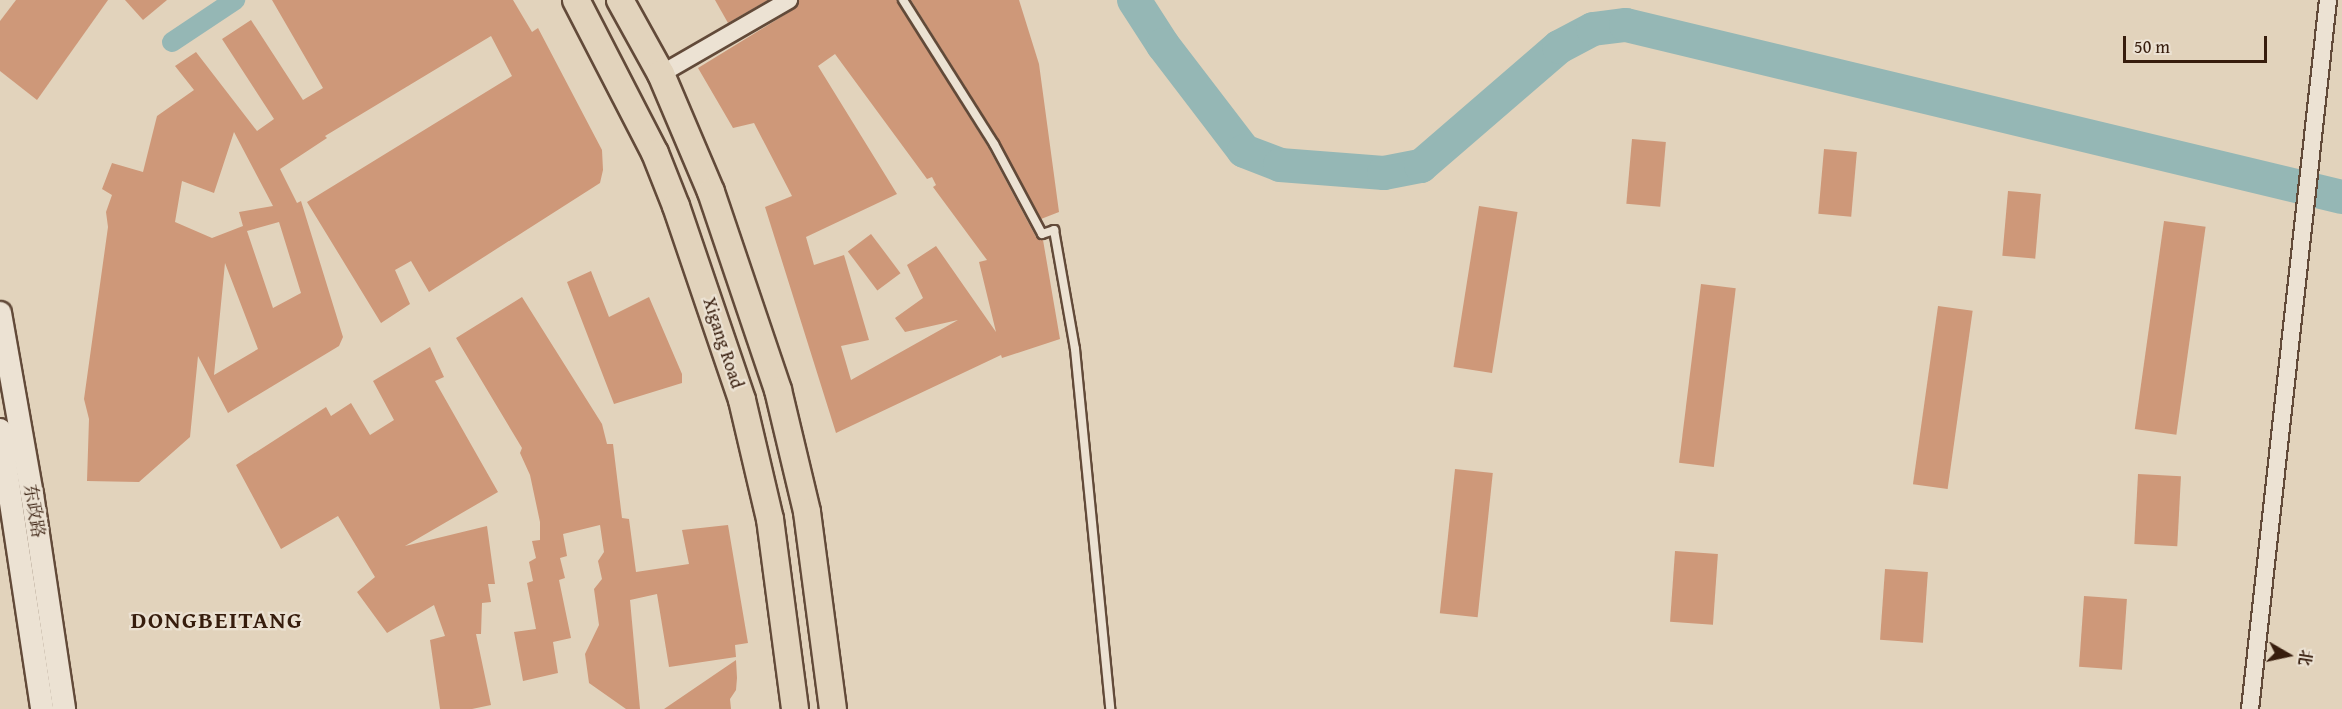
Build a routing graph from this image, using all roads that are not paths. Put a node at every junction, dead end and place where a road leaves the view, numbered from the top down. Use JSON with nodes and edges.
{"nodes":[{"id":1,"x":576,"y":0,"type":"edge"},
{"id":2,"x":620,"y":0,"type":"edge"},
{"id":3,"x":789,"y":0,"type":"edge"},
{"id":4,"x":903,"y":0,"type":"edge"},
{"id":5,"x":2328,"y":0,"type":"edge"},
{"id":6,"x":660,"y":74,"type":"junction"},
{"id":7,"x":0,"y":313,"type":"edge"},
{"id":8,"x":0,"y":430,"type":"edge"},
{"id":9,"x":14,"y":490,"type":"edge"},
{"id":10,"x":42,"y":709,"type":"edge"},
{"id":11,"x":64,"y":709,"type":"edge"},
{"id":12,"x":795,"y":709,"type":"edge"},
{"id":13,"x":833,"y":709,"type":"edge"},
{"id":14,"x":1110,"y":709,"type":"edge"},
{"id":15,"x":2250,"y":709,"type":"edge"}],
"edges":[{"from":1,"to":12,"type":"main road","name":"Xigang Road"},
{"from":2,"to":6,"type":"main road","name":"Xigang Road"},
{"from":3,"to":6,"type":"street"},
{"from":4,"to":14,"type":"lane"},
{"from":5,"to":15,"type":"street"},
{"from":6,"to":13,"type":"main road","name":"Xigang Road"},
{"from":7,"to":9,"type":"main road","name":"东政路"},
{"from":8,"to":9,"type":"main road","name":"东政路"},
{"from":9,"to":10,"type":"main road","name":"东政路"},
{"from":9,"to":11,"type":"main road","name":"东政路"}]}
